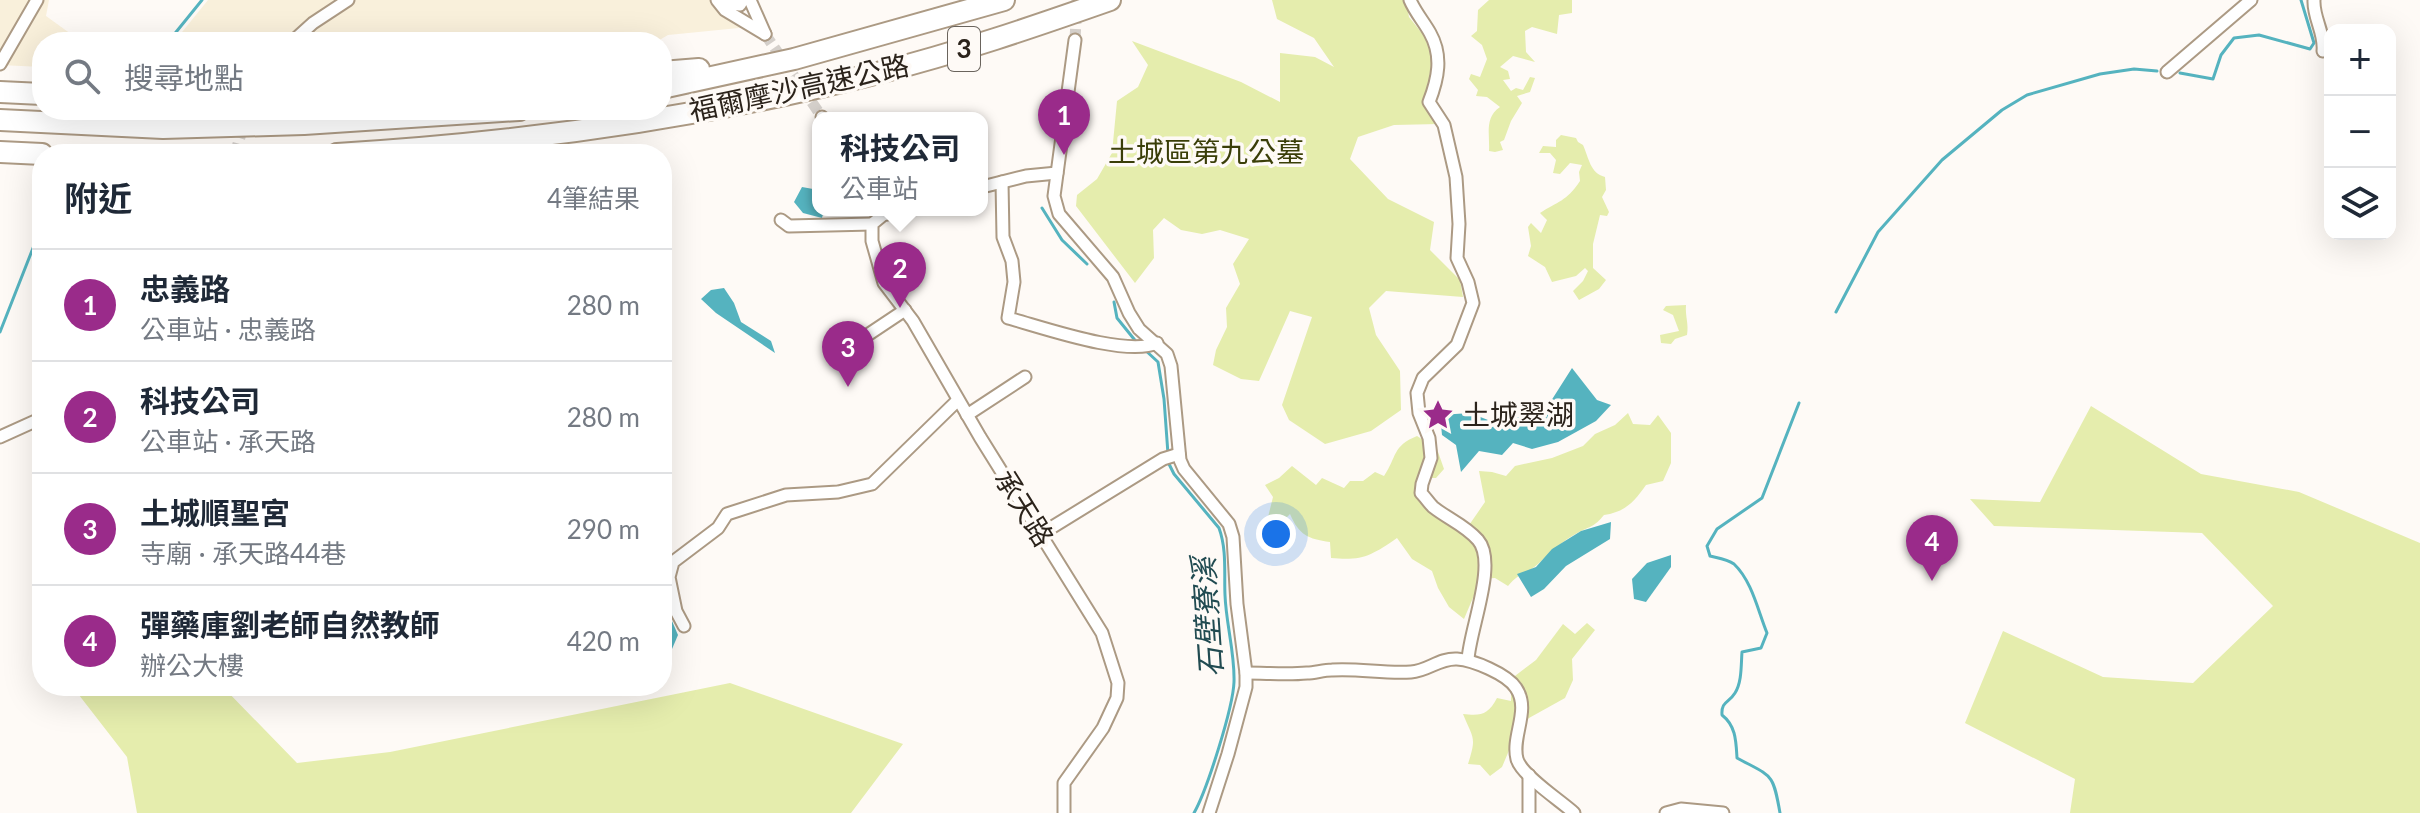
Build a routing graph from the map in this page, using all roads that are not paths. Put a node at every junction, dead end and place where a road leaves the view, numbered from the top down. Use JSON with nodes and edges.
{"nodes":[{"id":1,"x":37,"y":0,"type":"edge"},
{"id":2,"x":348,"y":0,"type":"edge"},
{"id":3,"x":717,"y":0,"type":"edge"},
{"id":4,"x":724,"y":0,"type":"edge"},
{"id":5,"x":1004,"y":0,"type":"edge"},
{"id":6,"x":1110,"y":0,"type":"edge"},
{"id":7,"x":1410,"y":0,"type":"edge"},
{"id":8,"x":2251,"y":0,"type":"edge"},
{"id":9,"x":2314,"y":0,"type":"edge"},
{"id":10,"x":749,"y":3,"type":"edge"},
{"id":11,"x":736,"y":15,"type":"junction"},
{"id":12,"x":303,"y":32,"type":"edge"},
{"id":13,"x":1075,"y":40,"type":"tunnel mouth"},
{"id":14,"x":2323,"y":51,"type":"dead end"},
{"id":15,"x":774,"y":63,"type":"junction"},
{"id":16,"x":0,"y":64,"type":"edge"},
{"id":17,"x":672,"y":71,"type":"edge"},
{"id":18,"x":2167,"y":72,"type":"dead end"},
{"id":19,"x":672,"y":86,"type":"edge"},
{"id":20,"x":0,"y":92,"type":"edge"},
{"id":21,"x":32,"y":94,"type":"edge"},
{"id":22,"x":672,"y":114,"type":"edge"},
{"id":23,"x":378,"y":120,"type":"edge"},
{"id":24,"x":634,"y":120,"type":"edge"},
{"id":25,"x":9,"y":121,"type":"edge"},
{"id":26,"x":466,"y":144,"type":"edge"},
{"id":27,"x":9,"y":153,"type":"edge"},
{"id":28,"x":32,"y":154,"type":"edge"},
{"id":29,"x":1057,"y":173,"type":"junction"},
{"id":30,"x":1002,"y":182,"type":"junction"},
{"id":31,"x":988,"y":186,"type":"edge"},
{"id":32,"x":879,"y":216,"type":"edge"},
{"id":33,"x":781,"y":220,"type":"dead end"},
{"id":34,"x":872,"y":224,"type":"junction"},
{"id":35,"x":905,"y":310,"type":"junction"},
{"id":36,"x":1153,"y":345,"type":"junction"},
{"id":37,"x":851,"y":346,"type":"dead end"},
{"id":38,"x":1025,"y":377,"type":"dead end"},
{"id":39,"x":958,"y":400,"type":"junction"},
{"id":40,"x":967,"y":415,"type":"junction"},
{"id":41,"x":32,"y":423,"type":"edge"},
{"id":42,"x":0,"y":437,"type":"edge"},
{"id":43,"x":1172,"y":456,"type":"junction"},
{"id":44,"x":1041,"y":534,"type":"junction"},
{"id":45,"x":672,"y":566,"type":"edge"},
{"id":46,"x":672,"y":592,"type":"edge"},
{"id":47,"x":684,"y":626,"type":"dead end"},
{"id":48,"x":1468,"y":660,"type":"junction"},
{"id":49,"x":1246,"y":673,"type":"junction"},
{"id":50,"x":1529,"y":775,"type":"junction"},
{"id":51,"x":1064,"y":813,"type":"edge"},
{"id":52,"x":1209,"y":813,"type":"edge"},
{"id":53,"x":1529,"y":813,"type":"edge"},
{"id":54,"x":1574,"y":813,"type":"edge"},
{"id":55,"x":1666,"y":813,"type":"edge"},
{"id":56,"x":1723,"y":813,"type":"edge"}],
"edges":[{"from":1,"to":16,"type":"street"},
{"from":2,"to":12,"type":"street"},
{"from":3,"to":11,"type":"street"},
{"from":4,"to":10,"type":"street"},
{"from":5,"to":15,"type":"highway","name":"福爾摩沙高速公路","number":"3"},
{"from":6,"to":22,"type":"highway","name":"福爾摩沙高速公路","number":"3"},
{"from":7,"to":48,"type":"street"},
{"from":8,"to":18,"type":"street"},
{"from":9,"to":14,"type":"street"},
{"from":10,"to":11,"type":"street"},
{"from":10,"to":11,"type":"street"},
{"from":13,"to":29,"type":"street"},
{"from":15,"to":17,"type":"highway"},
{"from":15,"to":19,"type":"highway","name":"福爾摩沙高速公路","number":"3"},
{"from":20,"to":21,"type":"highway"},
{"from":23,"to":25,"type":"highway"},
{"from":24,"to":26,"type":"highway","name":"福爾摩沙高速公路","number":"3"},
{"from":27,"to":28,"type":"highway"},
{"from":29,"to":30,"type":"street"},
{"from":29,"to":36,"type":"street"},
{"from":30,"to":31,"type":"street"},
{"from":30,"to":36,"type":"street"},
{"from":32,"to":34,"type":"street"},
{"from":33,"to":34,"type":"street"},
{"from":34,"to":35,"type":"street","name":"承天路"},
{"from":35,"to":37,"type":"street"},
{"from":35,"to":39,"type":"street","name":"承天路"},
{"from":36,"to":43,"type":"street"},
{"from":38,"to":40,"type":"street"},
{"from":39,"to":40,"type":"street","name":"承天路"},
{"from":39,"to":45,"type":"street"},
{"from":40,"to":44,"type":"street","name":"承天路"},
{"from":41,"to":42,"type":"street"},
{"from":43,"to":44,"type":"street"},
{"from":43,"to":49,"type":"street"},
{"from":44,"to":51,"type":"street","name":"承天路"},
{"from":46,"to":47,"type":"street"},
{"from":48,"to":49,"type":"street"},
{"from":48,"to":50,"type":"street"},
{"from":49,"to":52,"type":"street"},
{"from":50,"to":53,"type":"street"},
{"from":50,"to":54,"type":"street"},
{"from":55,"to":56,"type":"street"}]}
